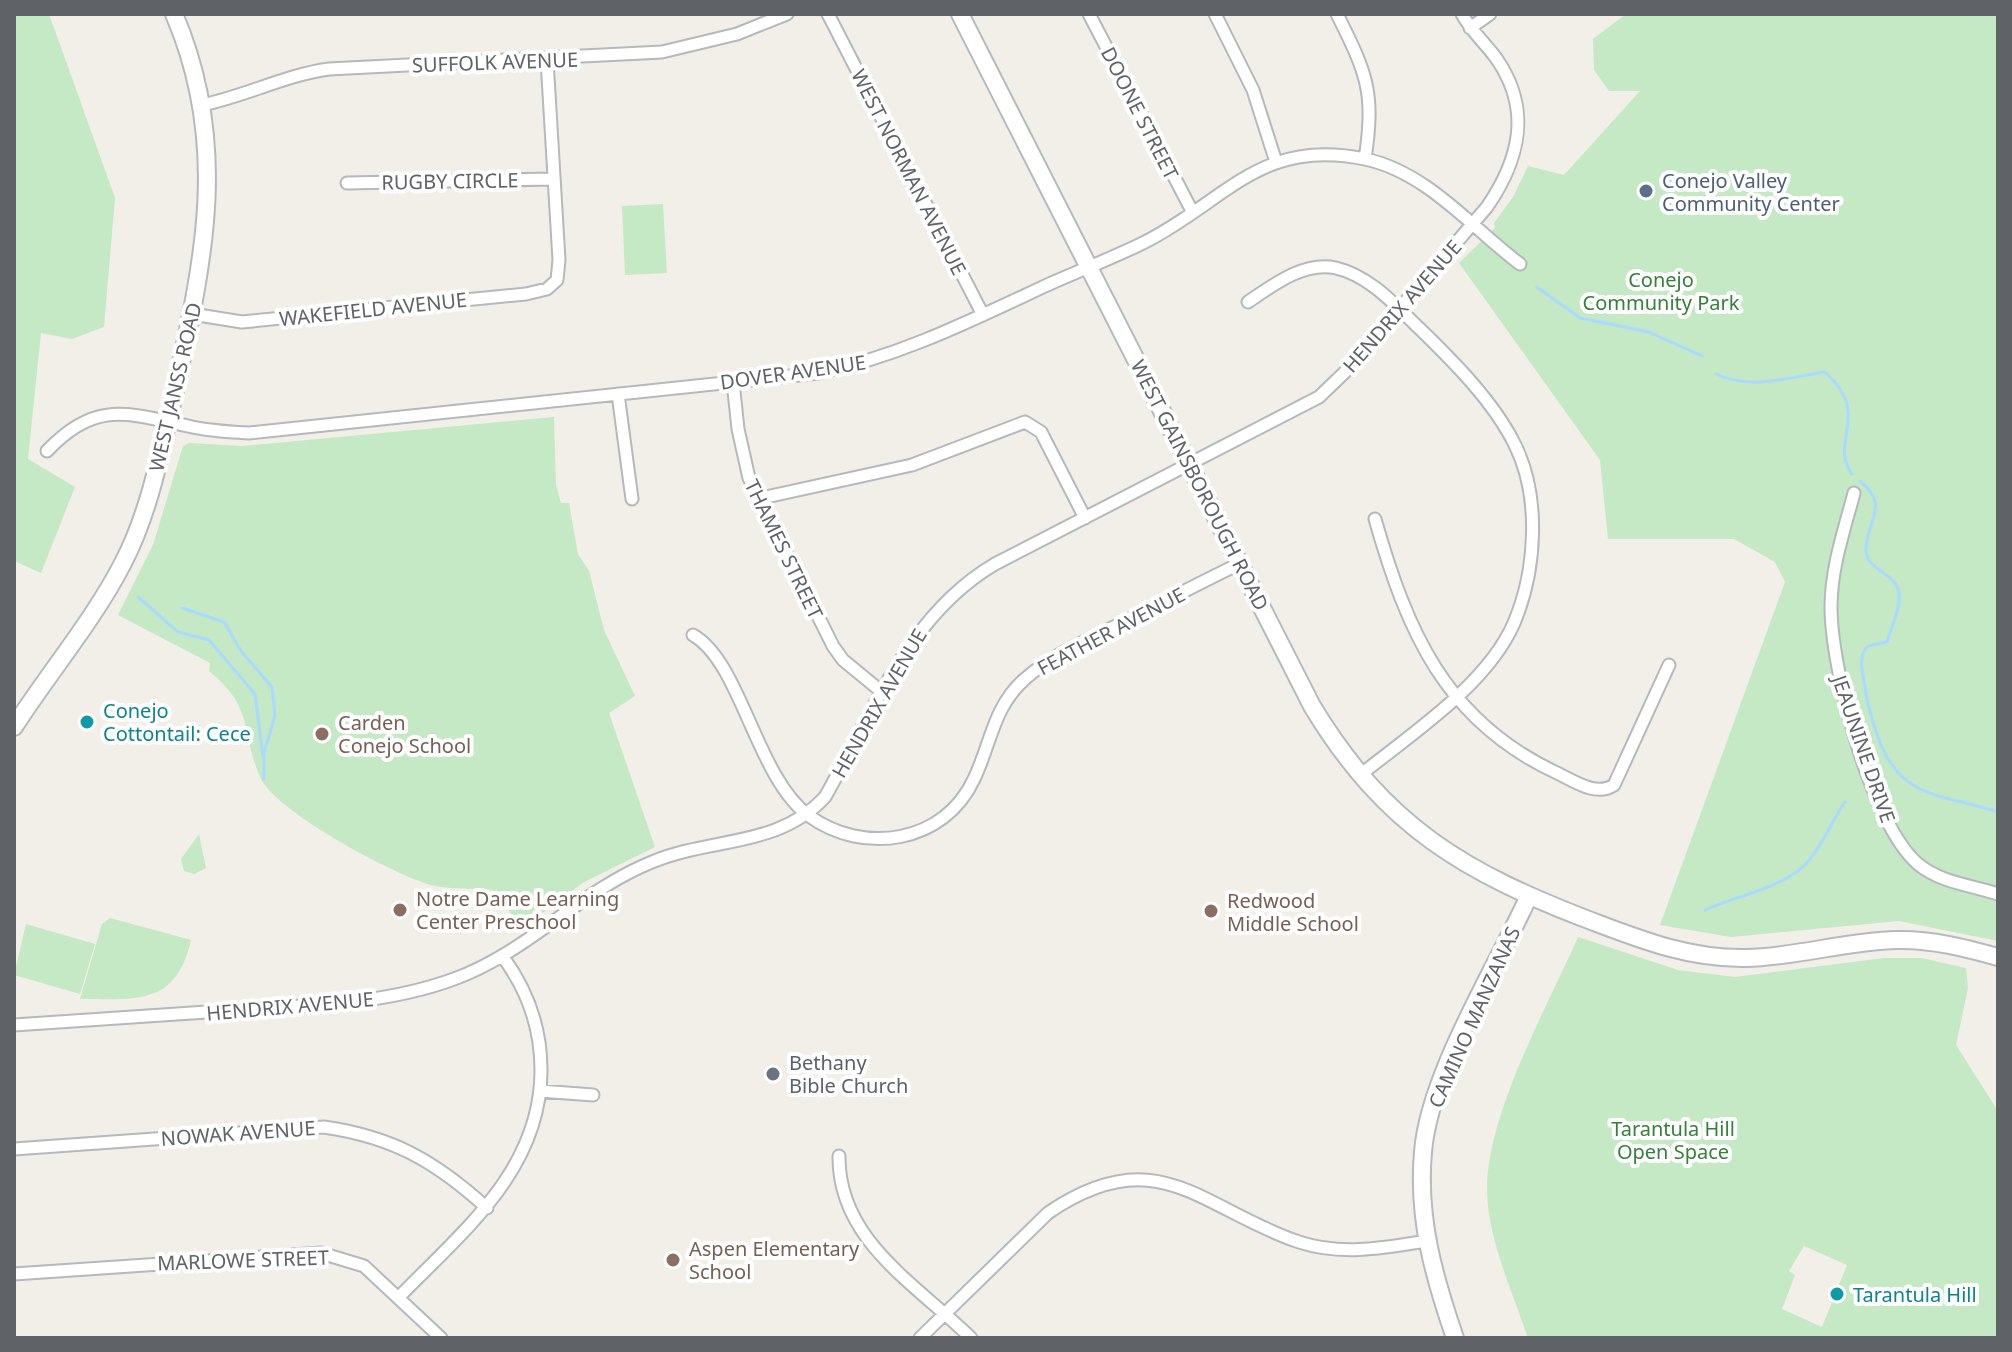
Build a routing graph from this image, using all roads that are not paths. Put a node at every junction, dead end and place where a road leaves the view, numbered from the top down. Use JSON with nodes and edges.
{"nodes":[{"id":1,"x":174,"y":14,"type":"edge"},
{"id":2,"x":787,"y":14,"type":"edge"},
{"id":3,"x":828,"y":14,"type":"edge"},
{"id":4,"x":960,"y":14,"type":"edge"},
{"id":5,"x":1089,"y":14,"type":"edge"},
{"id":6,"x":1215,"y":14,"type":"edge"},
{"id":7,"x":1337,"y":14,"type":"edge"},
{"id":8,"x":1462,"y":14,"type":"edge"},
{"id":9,"x":1490,"y":14,"type":"edge"},
{"id":10,"x":1470,"y":28,"type":"junction"},
{"id":11,"x":547,"y":60,"type":"junction"},
{"id":12,"x":202,"y":105,"type":"junction"},
{"id":13,"x":1365,"y":159,"type":"junction"},
{"id":14,"x":1276,"y":162,"type":"junction"},
{"id":15,"x":553,"y":179,"type":"junction"},
{"id":16,"x":347,"y":183,"type":"dead end"},
{"id":17,"x":1192,"y":211,"type":"junction"},
{"id":18,"x":1472,"y":224,"type":"junction"},
{"id":19,"x":1520,"y":264,"type":"dead end"},
{"id":20,"x":1090,"y":268,"type":"junction"},
{"id":21,"x":1248,"y":302,"type":"dead end"},
{"id":22,"x":1400,"y":310,"type":"junction"},
{"id":23,"x":192,"y":314,"type":"junction"},
{"id":24,"x":983,"y":315,"type":"junction"},
{"id":25,"x":733,"y":382,"type":"junction"},
{"id":26,"x":618,"y":394,"type":"junction"},
{"id":27,"x":167,"y":421,"type":"junction"},
{"id":28,"x":47,"y":451,"type":"dead end"},
{"id":29,"x":1189,"y":465,"type":"junction"},
{"id":30,"x":1854,"y":493,"type":"dead end"},
{"id":31,"x":632,"y":499,"type":"dead end"},
{"id":32,"x":757,"y":499,"type":"junction"},
{"id":33,"x":1085,"y":518,"type":"junction"},
{"id":34,"x":1375,"y":519,"type":"dead end"},
{"id":35,"x":1239,"y":564,"type":"junction"},
{"id":36,"x":693,"y":635,"type":"dead end"},
{"id":37,"x":1669,"y":665,"type":"dead end"},
{"id":38,"x":882,"y":692,"type":"junction"},
{"id":39,"x":1455,"y":696,"type":"junction"},
{"id":40,"x":14,"y":727,"type":"edge"},
{"id":41,"x":1359,"y":776,"type":"junction"},
{"id":42,"x":808,"y":815,"type":"junction"},
{"id":43,"x":1998,"y":894,"type":"edge"},
{"id":44,"x":1522,"y":895,"type":"junction"},
{"id":45,"x":503,"y":957,"type":"junction"},
{"id":46,"x":1998,"y":957,"type":"edge"},
{"id":47,"x":14,"y":1025,"type":"edge"},
{"id":48,"x":540,"y":1091,"type":"junction"},
{"id":49,"x":593,"y":1095,"type":"dead end"},
{"id":50,"x":14,"y":1149,"type":"edge"},
{"id":51,"x":839,"y":1156,"type":"dead end"},
{"id":52,"x":487,"y":1208,"type":"junction"},
{"id":53,"x":1427,"y":1241,"type":"junction"},
{"id":54,"x":14,"y":1274,"type":"edge"},
{"id":55,"x":400,"y":1296,"type":"junction"},
{"id":56,"x":947,"y":1315,"type":"junction"},
{"id":57,"x":441,"y":1338,"type":"edge"},
{"id":58,"x":920,"y":1338,"type":"edge"},
{"id":59,"x":971,"y":1338,"type":"edge"},
{"id":60,"x":1455,"y":1338,"type":"edge"}],
"edges":[{"from":1,"to":12,"type":"street","name":"WEST JANSS ROAD"},
{"from":2,"to":11,"type":"street","name":"SUFFOLK AVENUE"},
{"from":3,"to":24,"type":"street","name":"WEST NORMAN AVENUE"},
{"from":4,"to":20,"type":"street","name":"WEST GAINSBOROUGH ROAD"},
{"from":5,"to":17,"type":"street","name":"DOONE STREET"},
{"from":6,"to":14,"type":"street"},
{"from":7,"to":13,"type":"street"},
{"from":8,"to":10,"type":"street","name":"HENDRIX AVENUE"},
{"from":9,"to":10,"type":"street"},
{"from":10,"to":18,"type":"street","name":"HENDRIX AVENUE"},
{"from":11,"to":12,"type":"street","name":"SUFFOLK AVENUE"},
{"from":11,"to":15,"type":"street"},
{"from":12,"to":23,"type":"street","name":"WEST JANSS ROAD"},
{"from":13,"to":14,"type":"street","name":"DOVER AVENUE"},
{"from":13,"to":18,"type":"street","name":"DOVER AVENUE"},
{"from":14,"to":17,"type":"street","name":"DOVER AVENUE"},
{"from":15,"to":16,"type":"street","name":"RUGBY CIRCLE"},
{"from":15,"to":23,"type":"street","name":"WAKEFIELD AVENUE"},
{"from":17,"to":20,"type":"street","name":"DOVER AVENUE"},
{"from":18,"to":19,"type":"street","name":"DOVER AVENUE"},
{"from":18,"to":22,"type":"street","name":"HENDRIX AVENUE"},
{"from":20,"to":24,"type":"street","name":"DOVER AVENUE"},
{"from":20,"to":29,"type":"street","name":"WEST GAINSBOROUGH ROAD"},
{"from":21,"to":22,"type":"street"},
{"from":22,"to":29,"type":"street","name":"HENDRIX AVENUE"},
{"from":22,"to":39,"type":"street"},
{"from":23,"to":27,"type":"street","name":"WEST JANSS ROAD"},
{"from":24,"to":25,"type":"street","name":"DOVER AVENUE"},
{"from":25,"to":26,"type":"street","name":"DOVER AVENUE"},
{"from":25,"to":32,"type":"street","name":"THAMES STREET"},
{"from":26,"to":27,"type":"street","name":"DOVER AVENUE"},
{"from":26,"to":31,"type":"street"},
{"from":27,"to":28,"type":"street","name":"DOVER AVENUE"},
{"from":27,"to":40,"type":"street","name":"WEST JANSS ROAD"},
{"from":29,"to":33,"type":"street","name":"HENDRIX AVENUE"},
{"from":29,"to":35,"type":"street","name":"WEST GAINSBOROUGH ROAD"},
{"from":30,"to":43,"type":"street","name":"JEAUNINE DRIVE"},
{"from":32,"to":33,"type":"street"},
{"from":32,"to":38,"type":"street","name":"THAMES STREET"},
{"from":33,"to":38,"type":"street","name":"HENDRIX AVENUE"},
{"from":34,"to":39,"type":"street"},
{"from":35,"to":41,"type":"street","name":"WEST GAINSBOROUGH ROAD"},
{"from":35,"to":42,"type":"street","name":"FEATHER AVENUE"},
{"from":36,"to":42,"type":"street","name":"FEATHER AVENUE"},
{"from":37,"to":39,"type":"street"},
{"from":38,"to":42,"type":"street","name":"HENDRIX AVENUE"},
{"from":39,"to":41,"type":"street"},
{"from":41,"to":44,"type":"street","name":"WEST GAINSBOROUGH ROAD"},
{"from":42,"to":45,"type":"street","name":"HENDRIX AVENUE"},
{"from":44,"to":46,"type":"street","name":"WEST GAINSBOROUGH ROAD"},
{"from":44,"to":53,"type":"street","name":"CAMINO MANZANAS"},
{"from":45,"to":47,"type":"street","name":"HENDRIX AVENUE"},
{"from":45,"to":48,"type":"street"},
{"from":48,"to":49,"type":"street"},
{"from":48,"to":52,"type":"street"},
{"from":50,"to":52,"type":"street","name":"NOWAK AVENUE"},
{"from":51,"to":56,"type":"street"},
{"from":52,"to":55,"type":"street"},
{"from":53,"to":56,"type":"street"},
{"from":53,"to":60,"type":"street","name":"CAMINO MANZANAS"},
{"from":54,"to":55,"type":"street","name":"MARLOWE STREET"},
{"from":55,"to":57,"type":"street","name":"MARLOWE STREET"},
{"from":56,"to":58,"type":"street"},
{"from":56,"to":59,"type":"street"}]}
